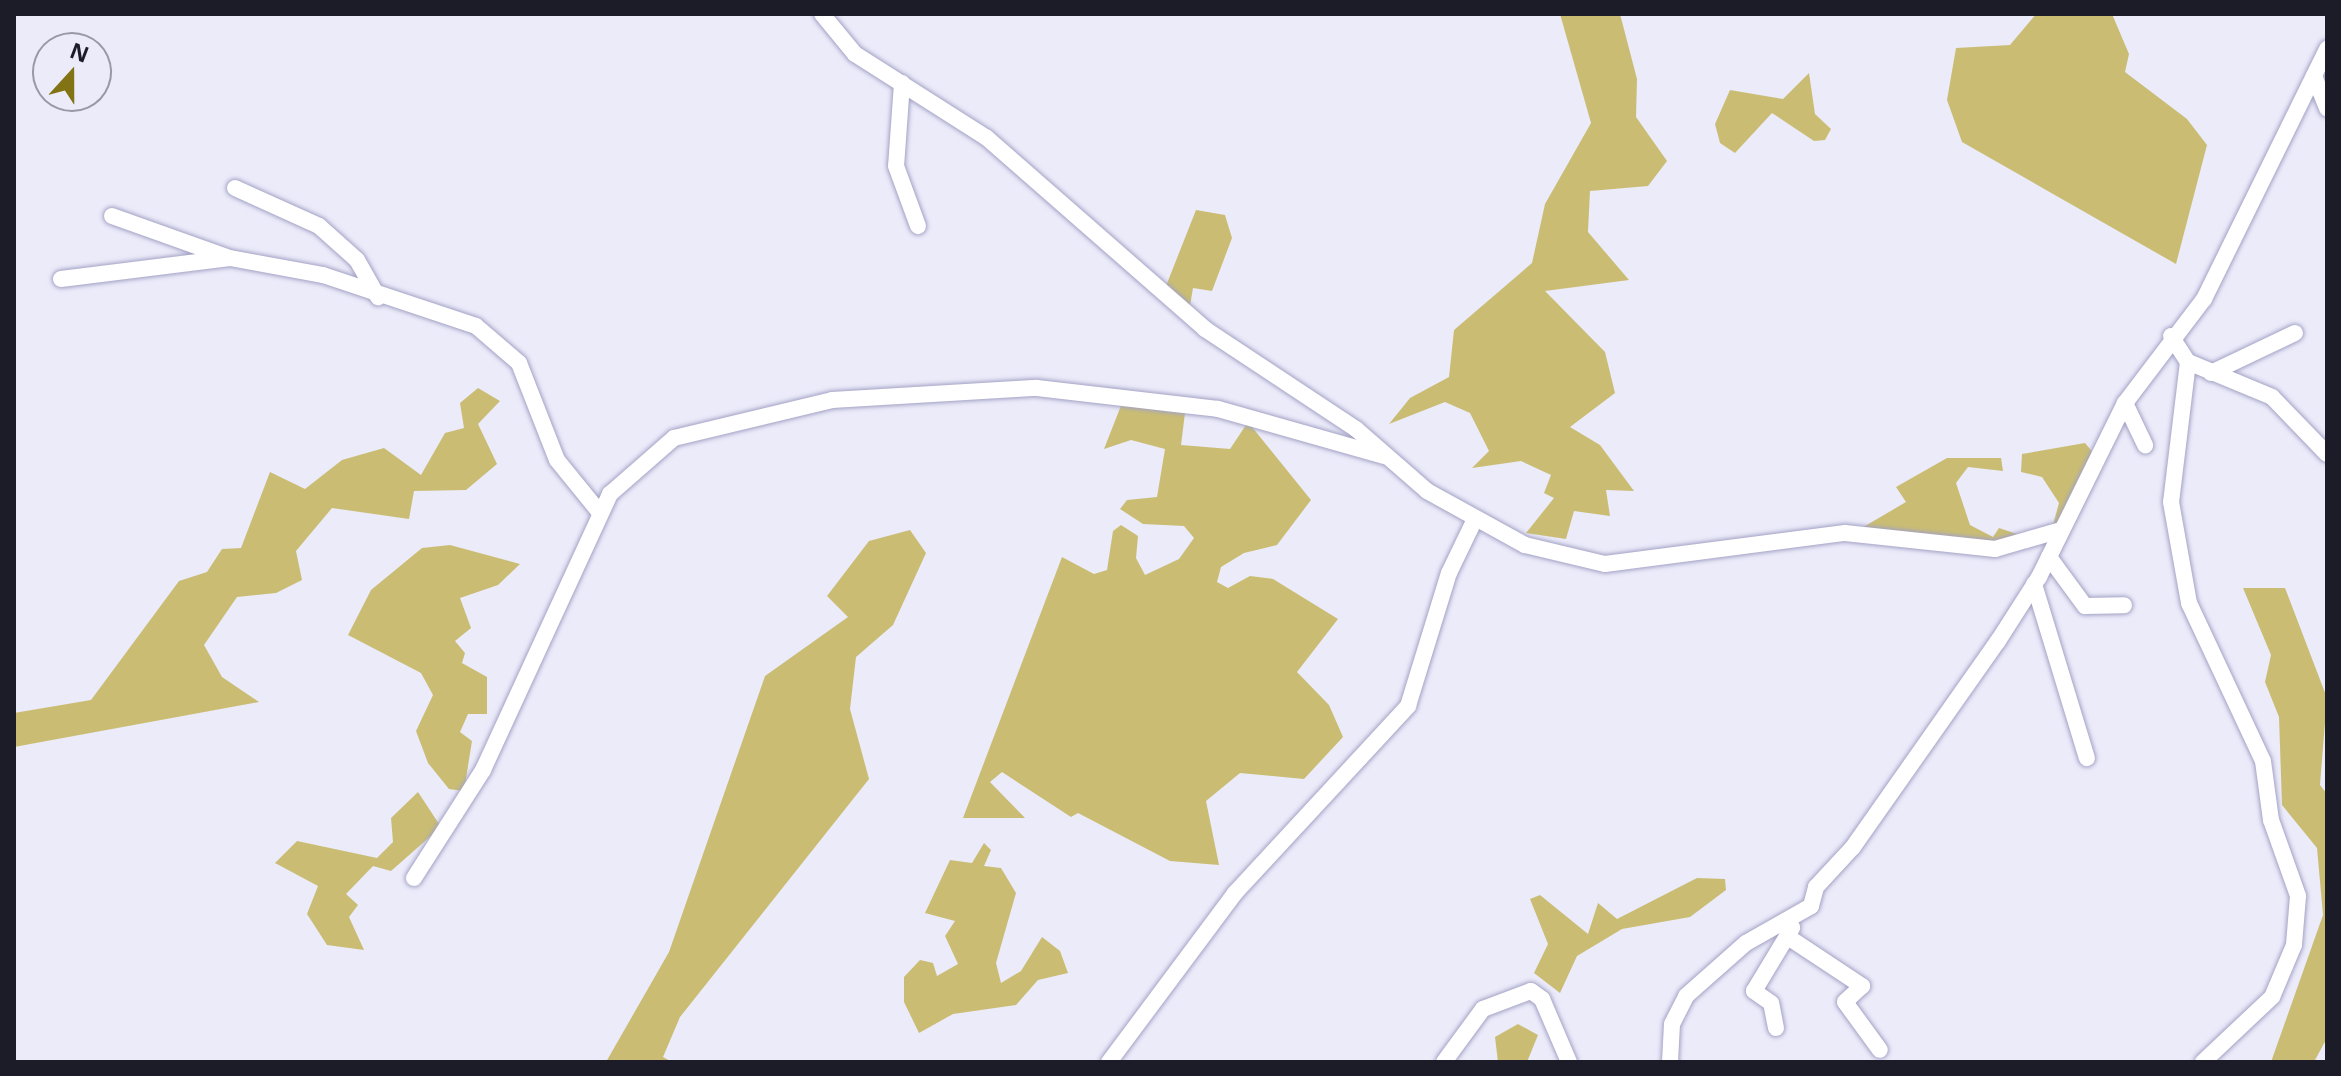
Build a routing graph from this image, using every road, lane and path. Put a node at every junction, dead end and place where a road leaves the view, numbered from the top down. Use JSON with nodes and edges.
{"nodes":[{"id":1,"x":822,"y":14,"type":"edge"},
{"id":2,"x":2327,"y":49,"type":"edge"},
{"id":3,"x":2314,"y":76,"type":"junction"},
{"id":4,"x":902,"y":83,"type":"junction"},
{"id":5,"x":2327,"y":109,"type":"edge"},
{"id":6,"x":235,"y":188,"type":"dead end"},
{"id":7,"x":112,"y":216,"type":"dead end"},
{"id":8,"x":918,"y":226,"type":"dead end"},
{"id":9,"x":230,"y":258,"type":"junction"},
{"id":10,"x":61,"y":279,"type":"dead end"},
{"id":11,"x":378,"y":297,"type":"junction"},
{"id":12,"x":2295,"y":333,"type":"dead end"},
{"id":13,"x":2171,"y":336,"type":"junction"},
{"id":14,"x":2188,"y":362,"type":"junction"},
{"id":15,"x":2211,"y":373,"type":"junction"},
{"id":16,"x":2125,"y":403,"type":"junction"},
{"id":17,"x":2145,"y":445,"type":"dead end"},
{"id":18,"x":2327,"y":454,"type":"edge"},
{"id":19,"x":1389,"y":458,"type":"junction"},
{"id":20,"x":600,"y":513,"type":"junction"},
{"id":21,"x":1475,"y":519,"type":"junction"},
{"id":22,"x":2061,"y":530,"type":"junction"},
{"id":23,"x":2049,"y":557,"type":"junction"},
{"id":24,"x":2034,"y":584,"type":"junction"},
{"id":25,"x":2124,"y":605,"type":"dead end"},
{"id":26,"x":2087,"y":758,"type":"dead end"},
{"id":27,"x":414,"y":878,"type":"dead end"},
{"id":28,"x":1799,"y":912,"type":"junction"},
{"id":29,"x":1788,"y":937,"type":"junction"},
{"id":30,"x":1776,"y":1028,"type":"dead end"},
{"id":31,"x":1880,"y":1050,"type":"dead end"},
{"id":32,"x":1109,"y":1062,"type":"edge"},
{"id":33,"x":1444,"y":1062,"type":"edge"},
{"id":34,"x":1569,"y":1062,"type":"edge"},
{"id":35,"x":1670,"y":1062,"type":"edge"},
{"id":36,"x":2203,"y":1062,"type":"edge"}],
"edges":[{"from":1,"to":4,"type":"street"},
{"from":2,"to":3,"type":"street"},
{"from":3,"to":5,"type":"street"},
{"from":3,"to":13,"type":"street"},
{"from":4,"to":8,"type":"street"},
{"from":4,"to":19,"type":"street"},
{"from":6,"to":11,"type":"street"},
{"from":7,"to":9,"type":"street"},
{"from":9,"to":10,"type":"street"},
{"from":9,"to":11,"type":"street"},
{"from":11,"to":20,"type":"street"},
{"from":12,"to":15,"type":"street"},
{"from":13,"to":14,"type":"street"},
{"from":13,"to":16,"type":"street"},
{"from":14,"to":15,"type":"street"},
{"from":14,"to":36,"type":"street"},
{"from":15,"to":18,"type":"street"},
{"from":16,"to":17,"type":"street"},
{"from":16,"to":22,"type":"street"},
{"from":19,"to":20,"type":"street"},
{"from":19,"to":21,"type":"street"},
{"from":20,"to":27,"type":"street"},
{"from":21,"to":22,"type":"street"},
{"from":21,"to":32,"type":"street"},
{"from":22,"to":23,"type":"street"},
{"from":23,"to":24,"type":"street"},
{"from":23,"to":25,"type":"street"},
{"from":24,"to":26,"type":"street"},
{"from":24,"to":28,"type":"street"},
{"from":28,"to":29,"type":"street"},
{"from":28,"to":35,"type":"street"},
{"from":29,"to":30,"type":"street"},
{"from":29,"to":31,"type":"street"},
{"from":33,"to":34,"type":"street"}]}
